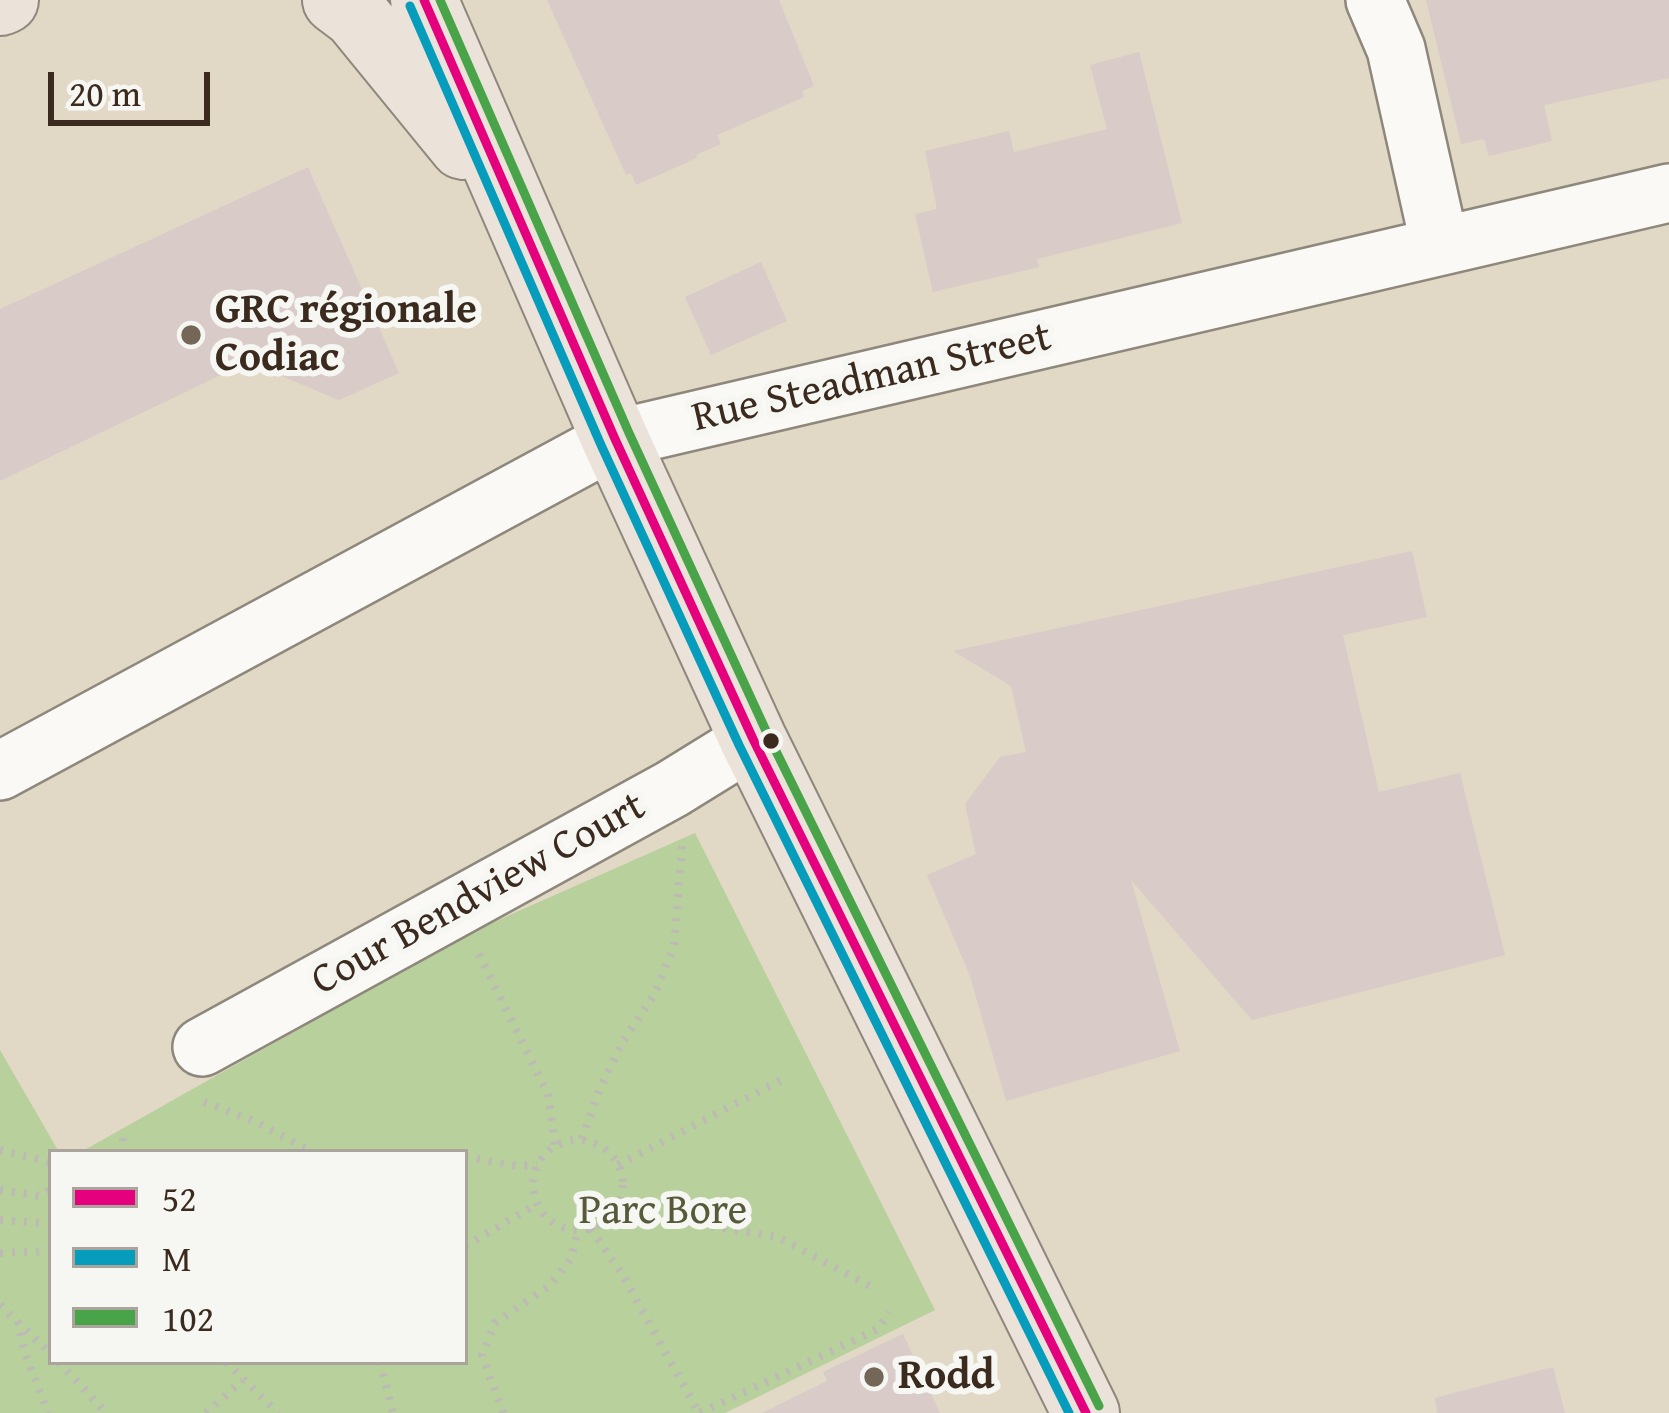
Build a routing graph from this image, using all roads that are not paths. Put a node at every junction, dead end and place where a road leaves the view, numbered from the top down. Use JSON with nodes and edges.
{"nodes":[{"id":1,"x":336,"y":0,"type":"edge"},
{"id":2,"x":424,"y":0,"type":"edge"},
{"id":3,"x":1376,"y":0,"type":"edge"},
{"id":4,"x":1669,"y":194,"type":"edge"},
{"id":5,"x":517,"y":211,"type":"junction"},
{"id":6,"x":1440,"y":246,"type":"junction"},
{"id":7,"x":615,"y":439,"type":"junction"},
{"id":8,"x":753,"y":739,"type":"junction"},
{"id":9,"x":0,"y":771,"type":"edge"},
{"id":10,"x":200,"y":1073,"type":"road end"},
{"id":11,"x":1086,"y":1413,"type":"edge"}],
"edges":[{"from":1,"to":5,"type":"main road"},
{"from":2,"to":5,"type":"main road"},
{"from":3,"to":6,"type":"street"},
{"from":4,"to":6,"type":"street","name":"Rue Steadman Street"},
{"from":5,"to":7,"type":"main road"},
{"from":6,"to":7,"type":"street","name":"Rue Steadman Street"},
{"from":7,"to":8,"type":"main road"},
{"from":7,"to":9,"type":"street","name":"Rue Steadman Street"},
{"from":8,"to":10,"type":"street","name":"Cour Bendview Court"},
{"from":8,"to":11,"type":"main road"}]}
